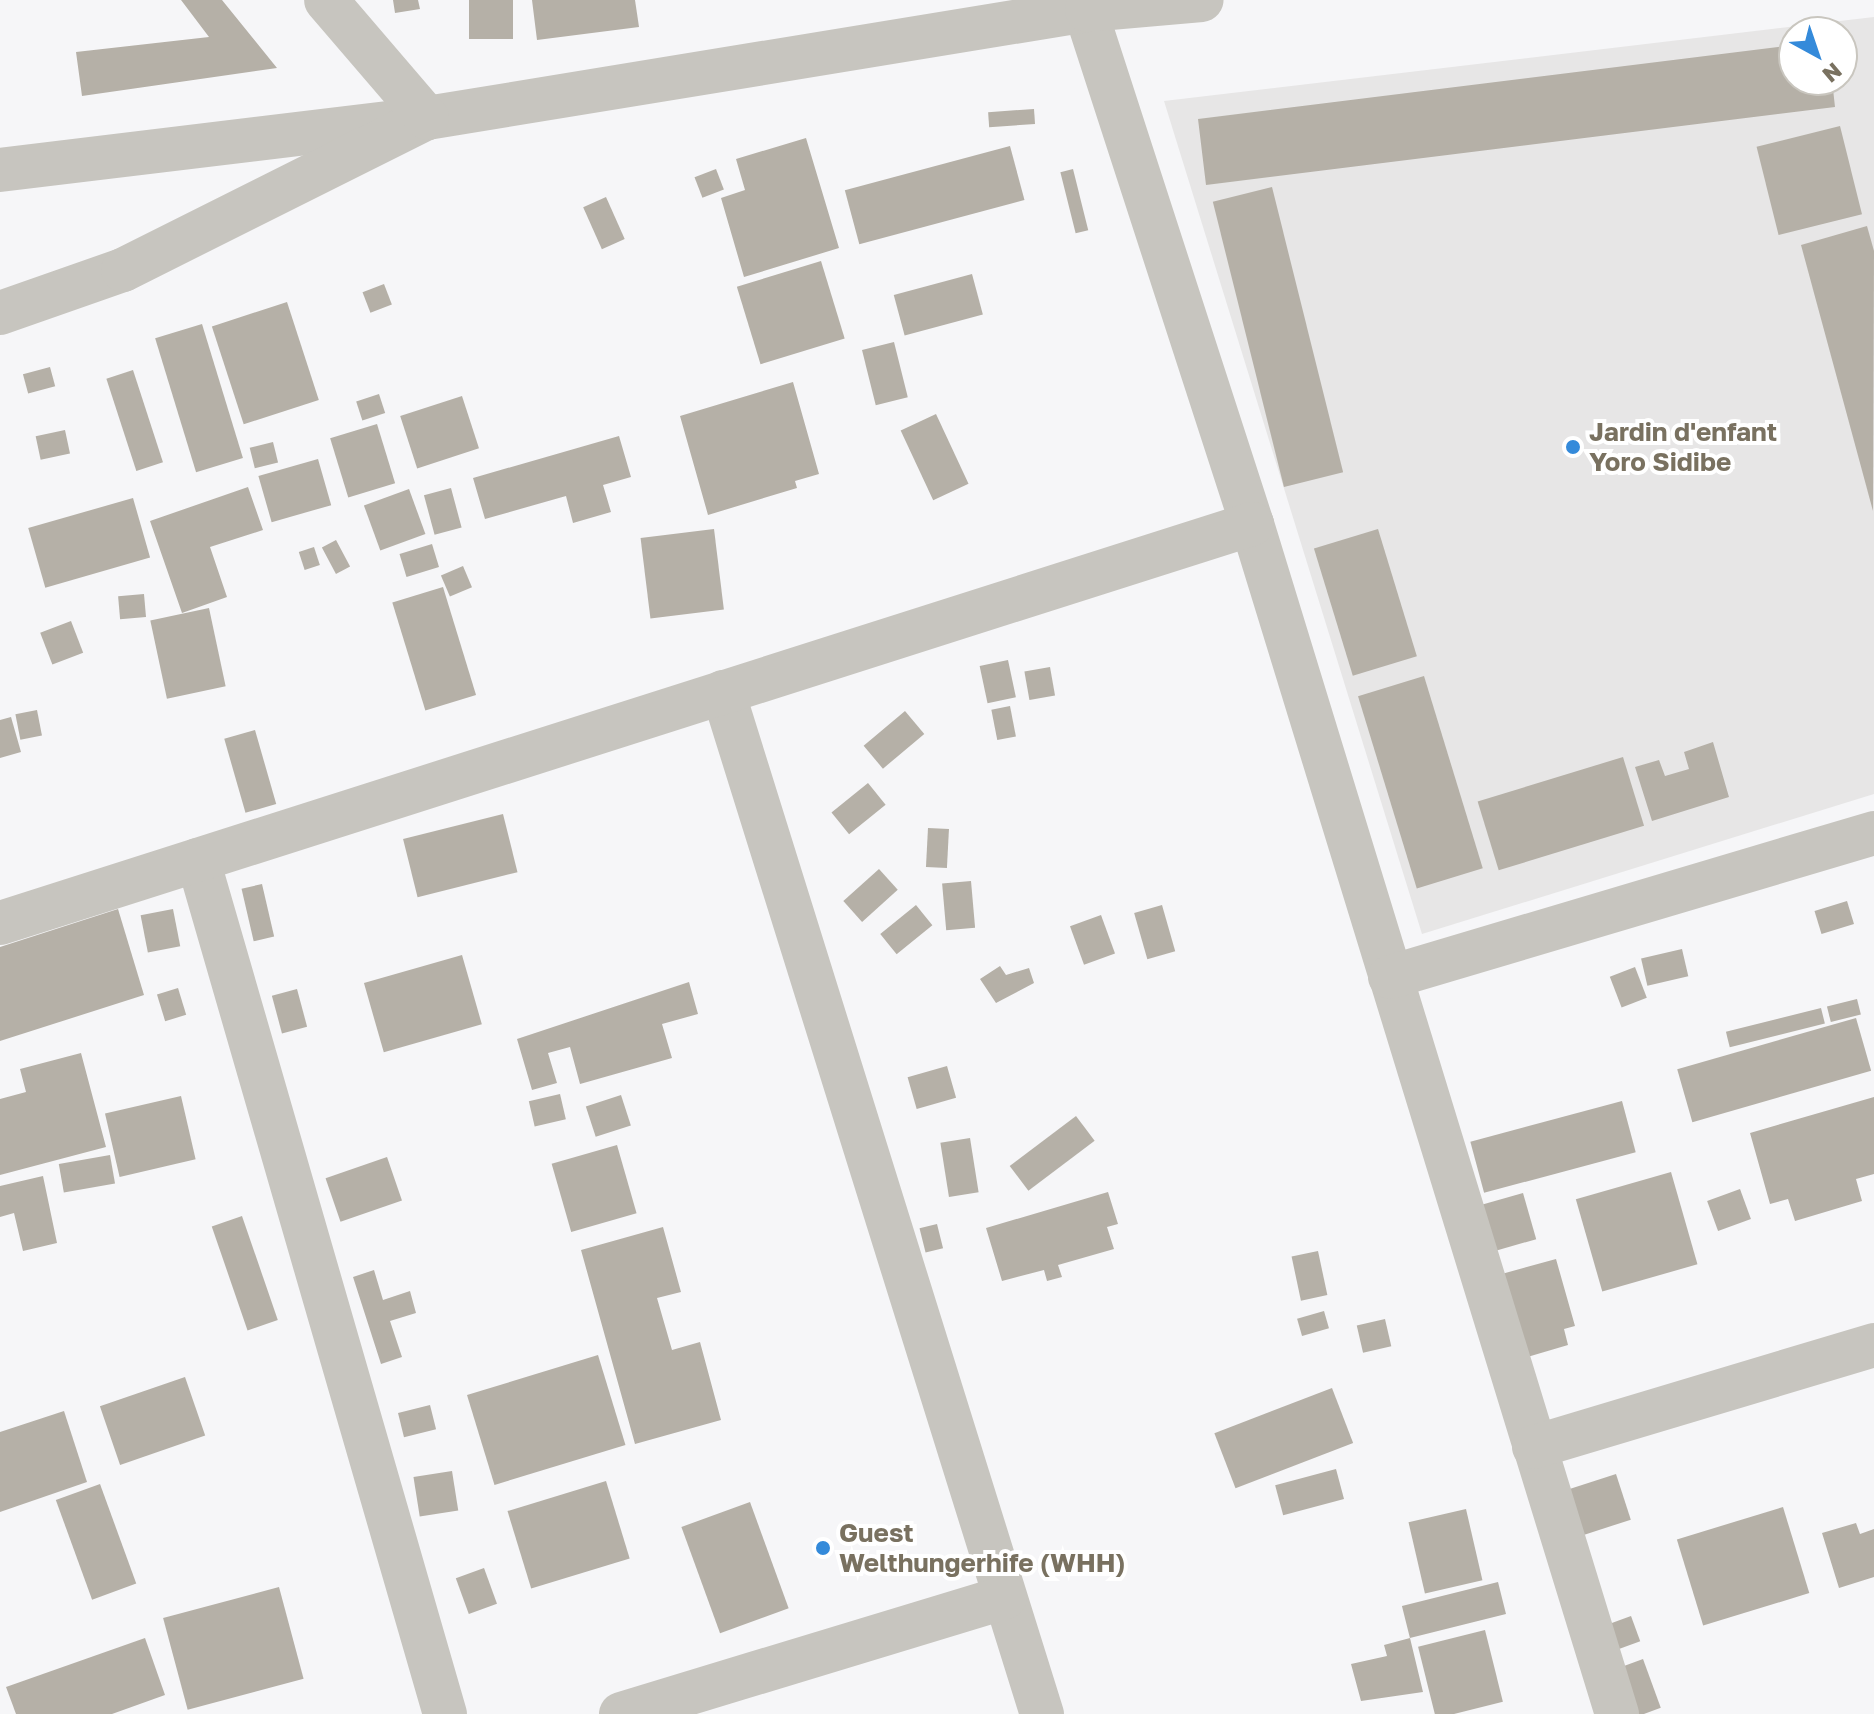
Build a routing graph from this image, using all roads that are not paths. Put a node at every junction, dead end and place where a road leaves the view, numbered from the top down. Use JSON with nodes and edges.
{"nodes":[{"id":1,"x":326,"y":0,"type":"edge"},
{"id":2,"x":1202,"y":0,"type":"edge"},
{"id":3,"x":1084,"y":5,"type":"edge"},
{"id":4,"x":427,"y":118,"type":"junction"},
{"id":5,"x":0,"y":170,"type":"edge"},
{"id":6,"x":0,"y":313,"type":"edge"},
{"id":7,"x":1252,"y":524,"type":"junction"},
{"id":8,"x":723,"y":692,"type":"junction"},
{"id":9,"x":1874,"y":833,"type":"edge"},
{"id":10,"x":198,"y":860,"type":"junction"},
{"id":11,"x":0,"y":923,"type":"edge"},
{"id":12,"x":1390,"y":977,"type":"junction"},
{"id":13,"x":1874,"y":1345,"type":"edge"},
{"id":14,"x":1534,"y":1447,"type":"junction"},
{"id":15,"x":1005,"y":1597,"type":"junction"},
{"id":16,"x":445,"y":1714,"type":"edge"},
{"id":17,"x":621,"y":1714,"type":"edge"},
{"id":18,"x":1042,"y":1714,"type":"edge"},
{"id":19,"x":1617,"y":1714,"type":"edge"}],
"edges":[{"from":1,"to":4,"type":"street"},
{"from":2,"to":3,"type":"street"},
{"from":3,"to":4,"type":"street"},
{"from":3,"to":7,"type":"street"},
{"from":4,"to":5,"type":"street"},
{"from":4,"to":6,"type":"street"},
{"from":7,"to":8,"type":"street"},
{"from":7,"to":12,"type":"street"},
{"from":8,"to":10,"type":"street"},
{"from":8,"to":15,"type":"street"},
{"from":9,"to":12,"type":"street"},
{"from":10,"to":11,"type":"street"},
{"from":10,"to":16,"type":"street"},
{"from":12,"to":14,"type":"street"},
{"from":13,"to":14,"type":"street"},
{"from":14,"to":19,"type":"street"},
{"from":15,"to":17,"type":"street"},
{"from":15,"to":18,"type":"street"}]}
